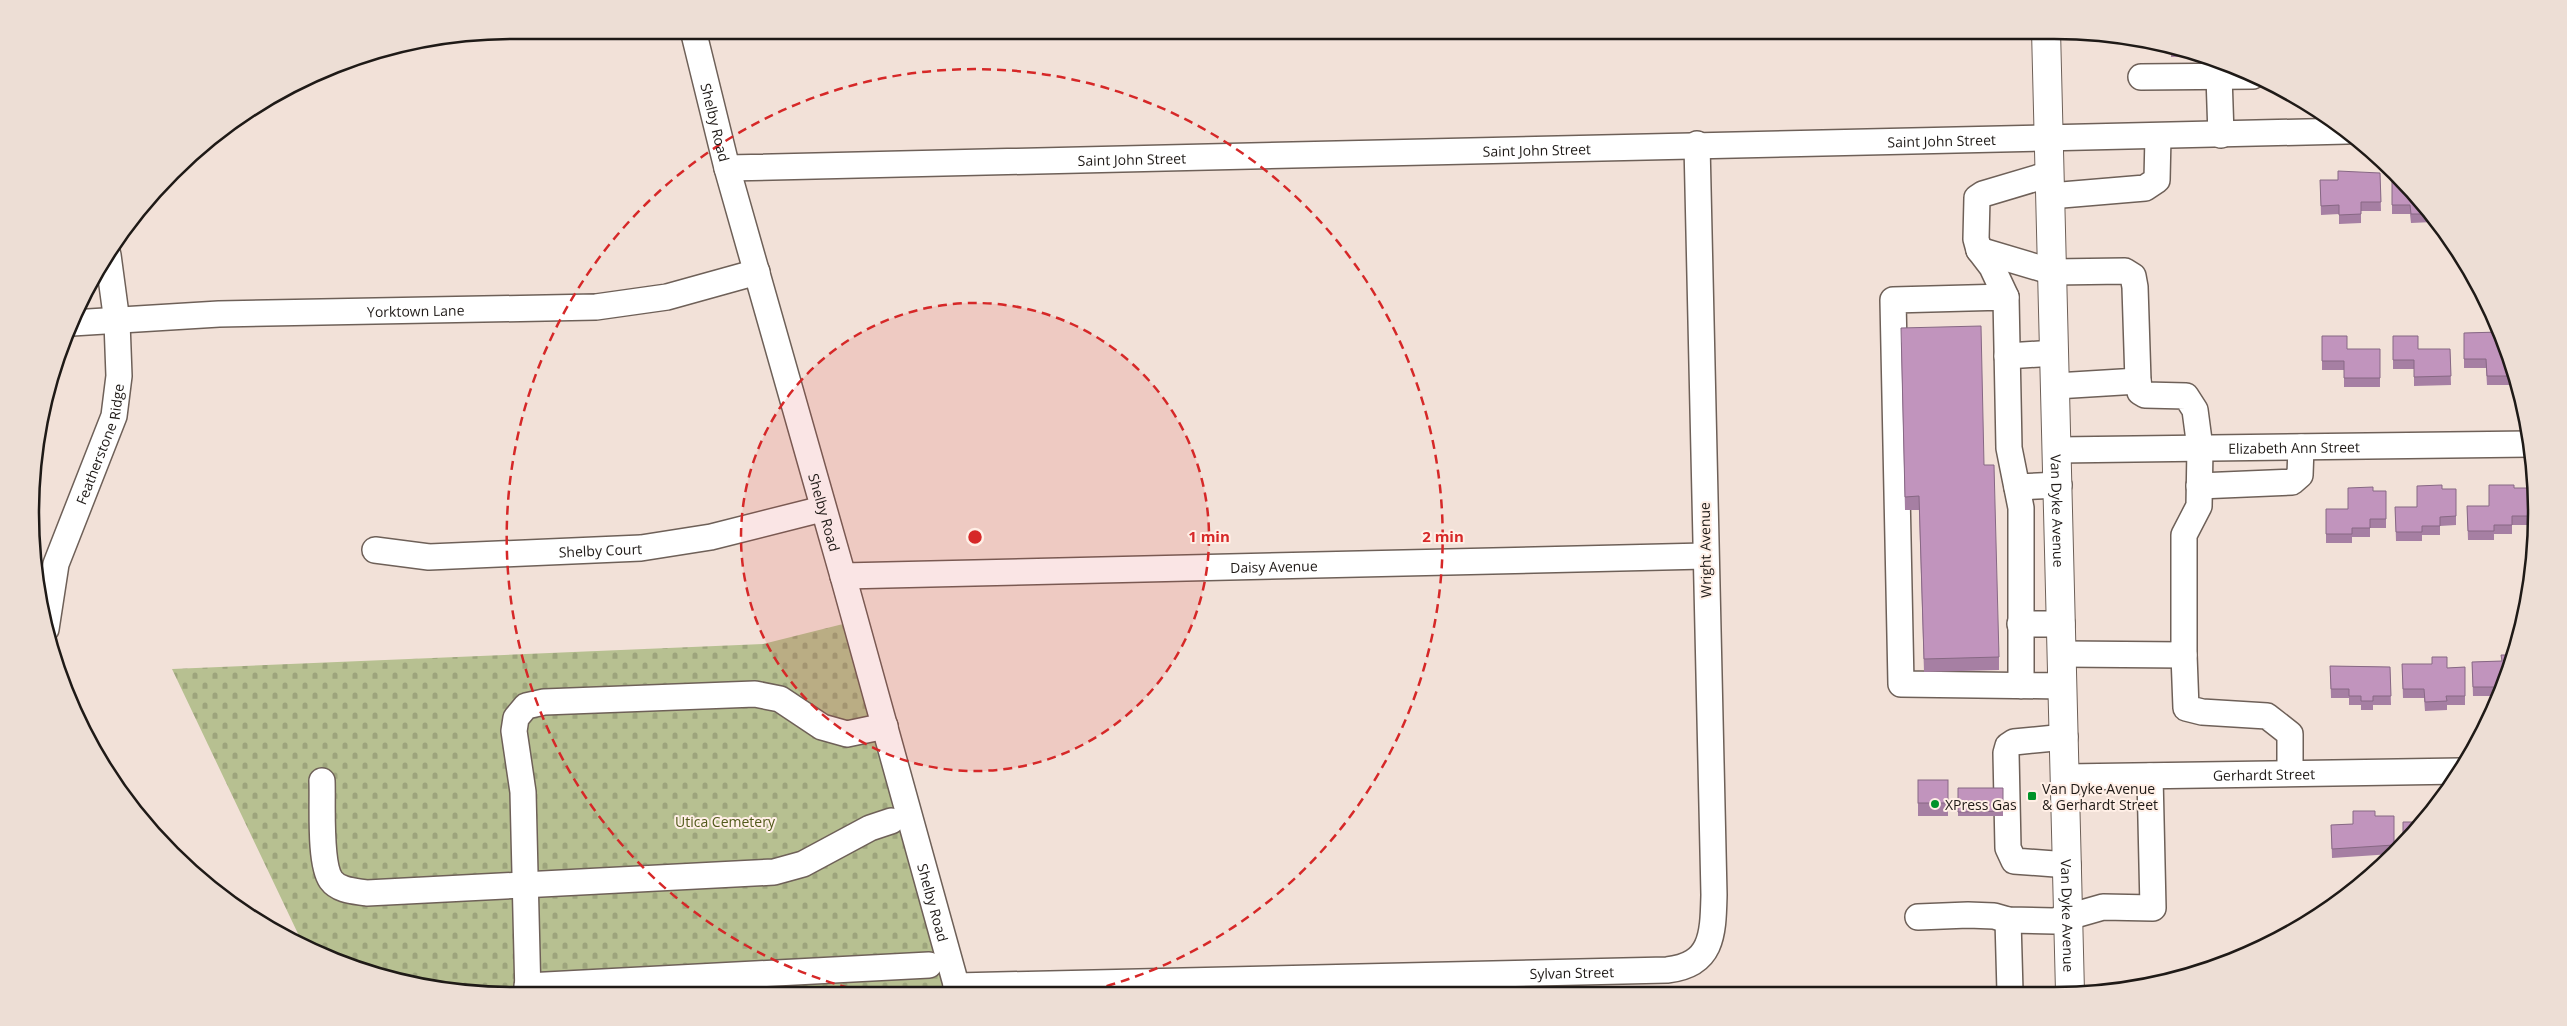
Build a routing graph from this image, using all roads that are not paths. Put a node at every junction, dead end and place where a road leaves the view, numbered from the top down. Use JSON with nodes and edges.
{"nodes":[{"id":1,"x":695,"y":39,"type":"edge"},
{"id":2,"x":2046,"y":39,"type":"edge"},
{"id":3,"x":2219,"y":76,"type":"junction"},
{"id":4,"x":2237,"y":76,"type":"edge"},
{"id":5,"x":2142,"y":77,"type":"dead end"},
{"id":6,"x":2335,"y":131,"type":"edge"},
{"id":7,"x":2220,"y":135,"type":"junction"},
{"id":8,"x":2158,"y":136,"type":"junction"},
{"id":9,"x":2048,"y":138,"type":"junction"},
{"id":10,"x":1697,"y":144,"type":"junction"},
{"id":11,"x":726,"y":168,"type":"junction"},
{"id":12,"x":2050,"y":185,"type":"junction"},
{"id":13,"x":1979,"y":250,"type":"junction"},
{"id":14,"x":109,"y":265,"type":"edge"},
{"id":15,"x":756,"y":272,"type":"junction"},
{"id":16,"x":2053,"y":272,"type":"junction"},
{"id":17,"x":2006,"y":297,"type":"junction"},
{"id":18,"x":116,"y":322,"type":"junction"},
{"id":19,"x":79,"y":323,"type":"edge"},
{"id":20,"x":2055,"y":353,"type":"junction"},
{"id":21,"x":2007,"y":356,"type":"junction"},
{"id":22,"x":2056,"y":386,"type":"junction"},
{"id":23,"x":2139,"y":386,"type":"junction"},
{"id":24,"x":2523,"y":444,"type":"edge"},
{"id":25,"x":2301,"y":447,"type":"junction"},
{"id":26,"x":2200,"y":448,"type":"junction"},
{"id":27,"x":2058,"y":450,"type":"junction"},
{"id":28,"x":2059,"y":485,"type":"junction"},
{"id":29,"x":2199,"y":486,"type":"junction"},
{"id":30,"x":2017,"y":487,"type":"junction"},
{"id":31,"x":822,"y":509,"type":"junction"},
{"id":32,"x":375,"y":550,"type":"dead end"},
{"id":33,"x":1705,"y":556,"type":"junction"},
{"id":34,"x":843,"y":576,"type":"junction"},
{"id":35,"x":49,"y":610,"type":"edge"},
{"id":36,"x":2020,"y":624,"type":"junction"},
{"id":37,"x":2062,"y":624,"type":"junction"},
{"id":38,"x":2063,"y":654,"type":"junction"},
{"id":39,"x":2184,"y":655,"type":"junction"},
{"id":40,"x":2021,"y":686,"type":"junction"},
{"id":41,"x":2064,"y":686,"type":"junction"},
{"id":42,"x":884,"y":726,"type":"junction"},
{"id":43,"x":2065,"y":737,"type":"junction"},
{"id":44,"x":2452,"y":770,"type":"edge"},
{"id":45,"x":2290,"y":774,"type":"junction"},
{"id":46,"x":2150,"y":776,"type":"junction"},
{"id":47,"x":2066,"y":777,"type":"junction"},
{"id":48,"x":322,"y":781,"type":"dead end"},
{"id":49,"x":891,"y":821,"type":"dead end"},
{"id":50,"x":2068,"y":865,"type":"junction"},
{"id":51,"x":524,"y":885,"type":"junction"},
{"id":52,"x":1918,"y":917,"type":"dead end"},
{"id":53,"x":2069,"y":917,"type":"junction"},
{"id":54,"x":2008,"y":920,"type":"junction"},
{"id":55,"x":1703,"y":954,"type":"joint"},
{"id":56,"x":929,"y":965,"type":"dead end"},
{"id":57,"x":2070,"y":986,"type":"edge"},
{"id":58,"x":528,"y":987,"type":"edge"},
{"id":59,"x":590,"y":987,"type":"edge"},
{"id":60,"x":956,"y":987,"type":"edge"},
{"id":61,"x":1064,"y":987,"type":"edge"},
{"id":62,"x":2010,"y":987,"type":"edge"}],
"edges":[{"from":1,"to":11,"type":"street","name":"Shelby Road"},
{"from":2,"to":9,"type":"main road","name":"Van Dyke Avenue"},
{"from":3,"to":4,"type":"street"},
{"from":3,"to":5,"type":"street"},
{"from":3,"to":7,"type":"street"},
{"from":6,"to":7,"type":"street","name":"Saint John Street"},
{"from":7,"to":8,"type":"street","name":"Saint John Street"},
{"from":8,"to":9,"type":"street","name":"Saint John Street"},
{"from":8,"to":12,"type":"street"},
{"from":9,"to":10,"type":"street","name":"Saint John Street"},
{"from":9,"to":12,"type":"main road","name":"Van Dyke Avenue"},
{"from":10,"to":11,"type":"street","name":"Saint John Street"},
{"from":10,"to":33,"type":"street","name":"Wright Avenue"},
{"from":11,"to":15,"type":"street","name":"Shelby Road"},
{"from":12,"to":13,"type":"street"},
{"from":12,"to":16,"type":"main road","name":"Van Dyke Avenue"},
{"from":13,"to":16,"type":"street"},
{"from":13,"to":17,"type":"street"},
{"from":14,"to":18,"type":"street","name":"Featherstone Ridge"},
{"from":15,"to":18,"type":"street","name":"Yorktown Lane"},
{"from":15,"to":31,"type":"street","name":"Shelby Road"},
{"from":16,"to":20,"type":"main road","name":"Van Dyke Avenue"},
{"from":16,"to":23,"type":"street"},
{"from":17,"to":21,"type":"street"},
{"from":17,"to":40,"type":"street"},
{"from":18,"to":19,"type":"street","name":"Yorktown Lane"},
{"from":18,"to":35,"type":"street","name":"Featherstone Ridge"},
{"from":20,"to":21,"type":"street"},
{"from":20,"to":22,"type":"main road","name":"Van Dyke Avenue"},
{"from":21,"to":30,"type":"street"},
{"from":22,"to":23,"type":"street"},
{"from":22,"to":27,"type":"main road","name":"Van Dyke Avenue"},
{"from":23,"to":26,"type":"street"},
{"from":24,"to":25,"type":"street","name":"Elizabeth Ann Street"},
{"from":25,"to":26,"type":"street","name":"Elizabeth Ann Street"},
{"from":25,"to":29,"type":"street"},
{"from":26,"to":27,"type":"street","name":"Elizabeth Ann Street"},
{"from":26,"to":29,"type":"street"},
{"from":27,"to":28,"type":"main road","name":"Van Dyke Avenue"},
{"from":28,"to":30,"type":"street"},
{"from":28,"to":37,"type":"main road","name":"Van Dyke Avenue"},
{"from":29,"to":39,"type":"street"},
{"from":30,"to":36,"type":"street"},
{"from":31,"to":32,"type":"street","name":"Shelby Court"},
{"from":31,"to":34,"type":"street","name":"Shelby Road"},
{"from":33,"to":34,"type":"street","name":"Daisy Avenue"},
{"from":33,"to":55,"type":"street","name":"Wright Avenue"},
{"from":34,"to":42,"type":"street","name":"Shelby Road"},
{"from":36,"to":37,"type":"street"},
{"from":36,"to":40,"type":"street"},
{"from":37,"to":38,"type":"main road","name":"Van Dyke Avenue"},
{"from":38,"to":39,"type":"street"},
{"from":38,"to":41,"type":"main road","name":"Van Dyke Avenue"},
{"from":39,"to":45,"type":"street"},
{"from":40,"to":41,"type":"street"},
{"from":41,"to":43,"type":"main road","name":"Van Dyke Avenue"},
{"from":42,"to":51,"type":"street"},
{"from":42,"to":60,"type":"street","name":"Shelby Road"},
{"from":43,"to":47,"type":"main road","name":"Van Dyke Avenue"},
{"from":43,"to":50,"type":"street"},
{"from":44,"to":45,"type":"street","name":"Gerhardt Street"},
{"from":45,"to":46,"type":"street","name":"Gerhardt Street"},
{"from":46,"to":47,"type":"street","name":"Gerhardt Street"},
{"from":46,"to":53,"type":"street"},
{"from":47,"to":50,"type":"main road","name":"Van Dyke Avenue"},
{"from":48,"to":51,"type":"street"},
{"from":49,"to":51,"type":"street"},
{"from":50,"to":53,"type":"main road","name":"Van Dyke Avenue"},
{"from":51,"to":58,"type":"street"},
{"from":52,"to":54,"type":"street"},
{"from":53,"to":54,"type":"street"},
{"from":53,"to":57,"type":"main road","name":"Van Dyke Avenue"},
{"from":54,"to":62,"type":"street"},
{"from":55,"to":61,"type":"street","name":"Sylvan Street"},
{"from":56,"to":59,"type":"street"}]}
